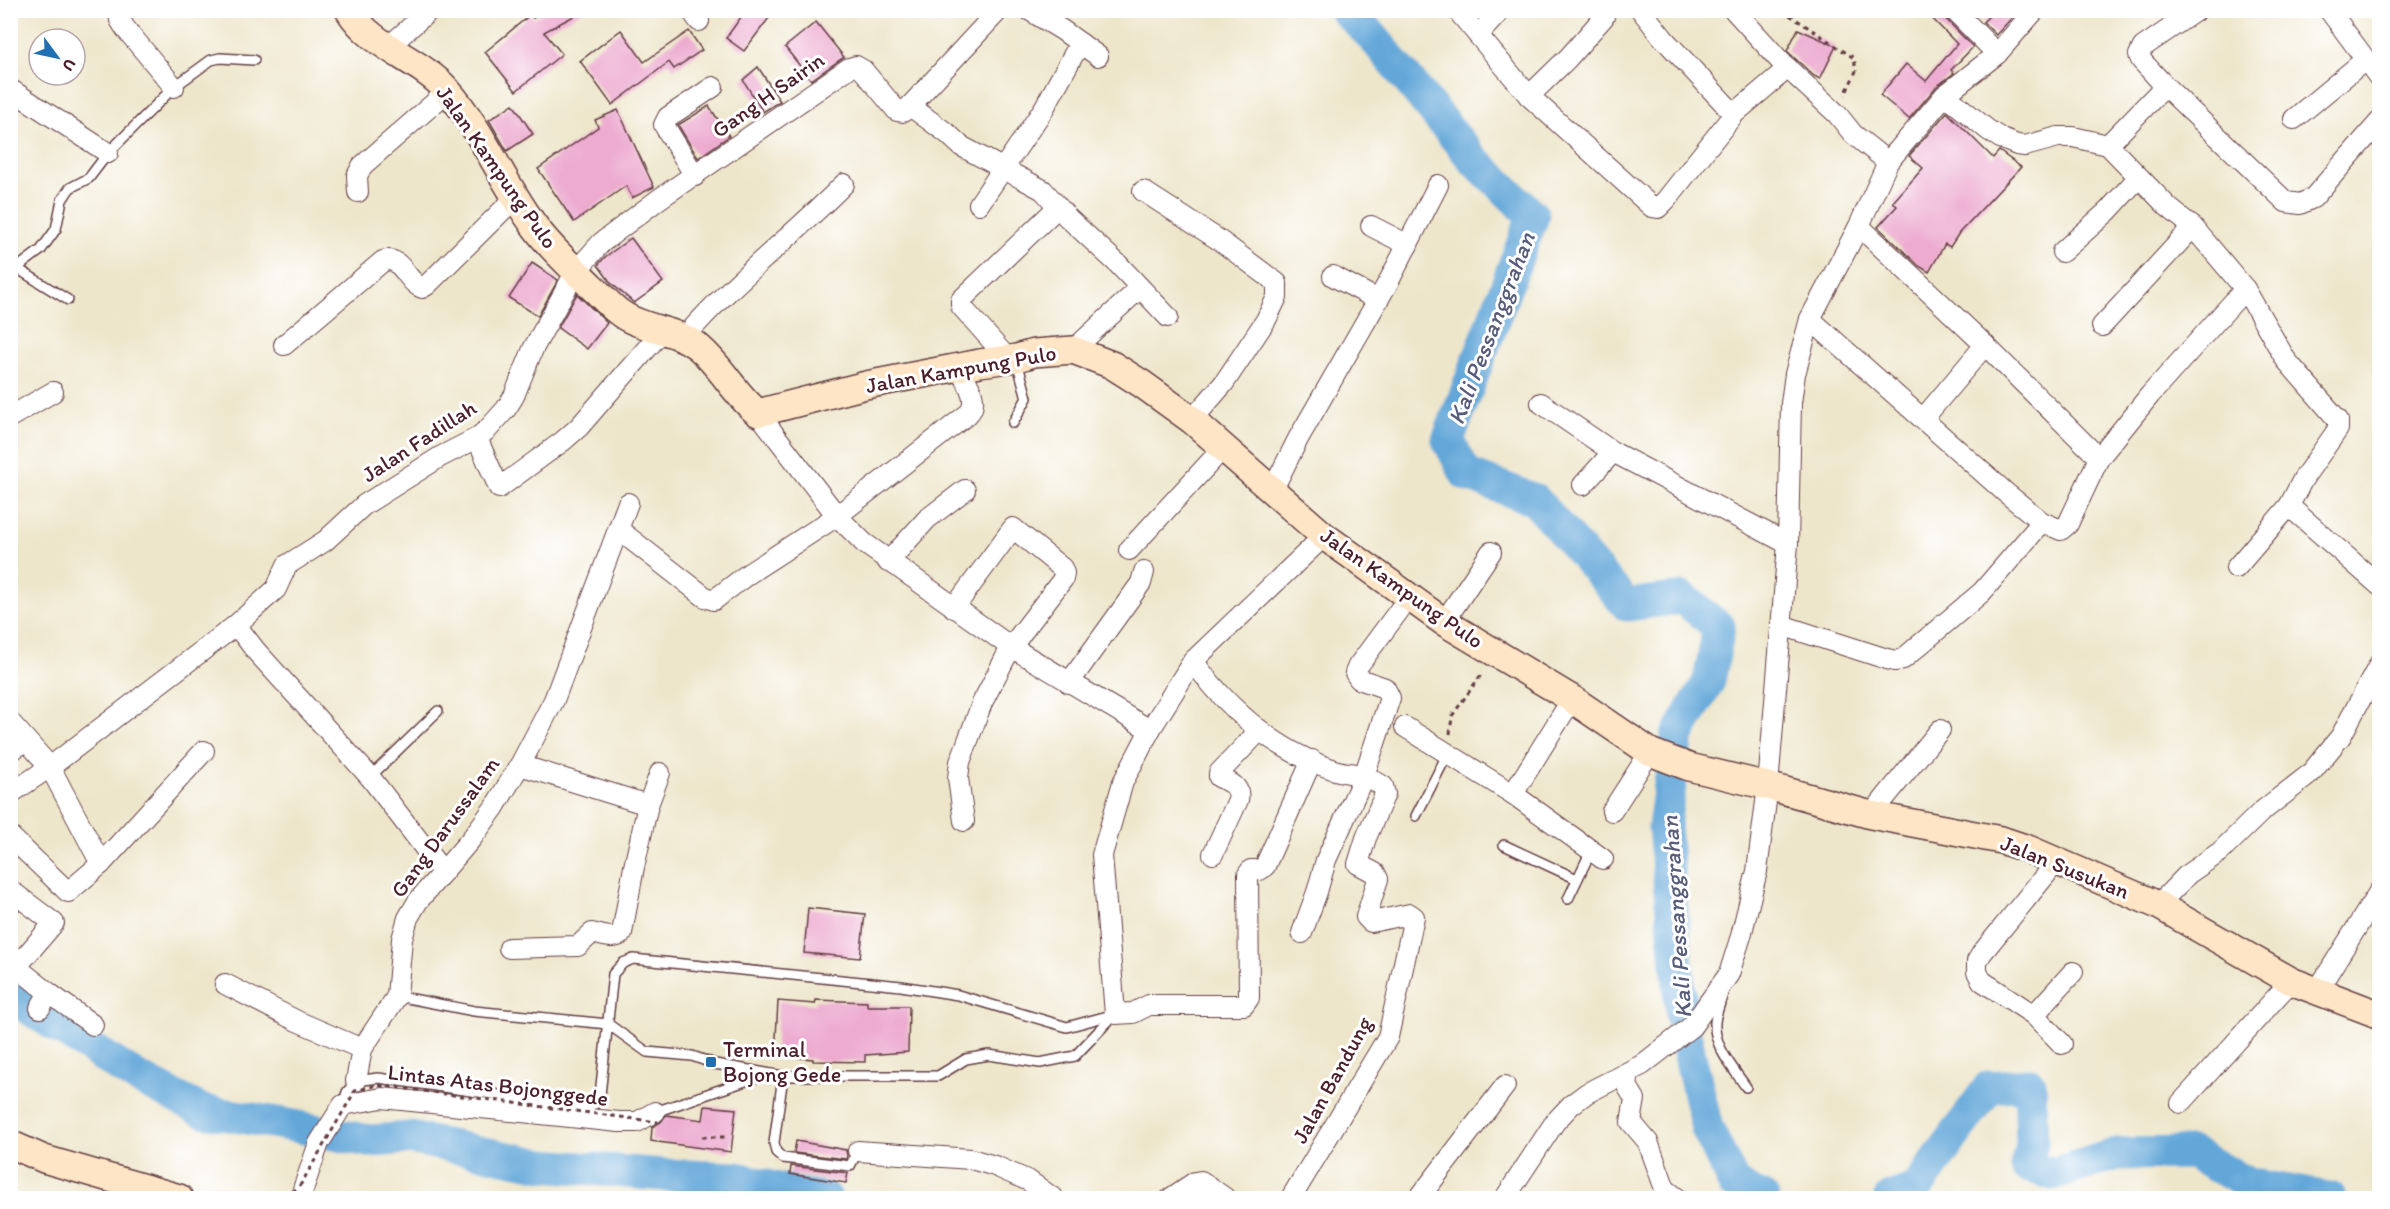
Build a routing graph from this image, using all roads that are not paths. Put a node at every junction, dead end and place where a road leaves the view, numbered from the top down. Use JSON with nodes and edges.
{"nodes":[{"id":1,"x":124,"y":10,"type":"edge"},
{"id":2,"x":349,"y":10,"type":"edge"},
{"id":3,"x":430,"y":10,"type":"edge"},
{"id":4,"x":999,"y":10,"type":"edge"},
{"id":5,"x":1029,"y":10,"type":"edge"},
{"id":6,"x":1457,"y":10,"type":"edge"},
{"id":7,"x":1501,"y":10,"type":"edge"},
{"id":8,"x":1641,"y":10,"type":"edge"},
{"id":9,"x":1734,"y":10,"type":"edge"},
{"id":10,"x":1954,"y":10,"type":"edge"},
{"id":11,"x":2035,"y":10,"type":"edge"},
{"id":12,"x":2197,"y":10,"type":"edge"},
{"id":13,"x":2329,"y":10,"type":"edge"},
{"id":14,"x":1604,"y":17,"type":"dead end"},
{"id":15,"x":1478,"y":35,"type":"junction"},
{"id":16,"x":1080,"y":43,"type":"junction"},
{"id":17,"x":388,"y":47,"type":"junction"},
{"id":18,"x":1997,"y":54,"type":"junction"},
{"id":19,"x":1098,"y":56,"type":"dead end"},
{"id":20,"x":254,"y":60,"type":"dead end"},
{"id":21,"x":2366,"y":60,"type":"junction"},
{"id":22,"x":1788,"y":68,"type":"junction"},
{"id":23,"x":2379,"y":79,"type":"edge"},
{"id":24,"x":2165,"y":86,"type":"junction"},
{"id":25,"x":174,"y":87,"type":"junction"},
{"id":26,"x":713,"y":87,"type":"dead end"},
{"id":27,"x":10,"y":89,"type":"edge"},
{"id":28,"x":448,"y":91,"type":"junction"},
{"id":29,"x":1945,"y":95,"type":"junction"},
{"id":30,"x":1528,"y":96,"type":"junction"},
{"id":31,"x":910,"y":106,"type":"junction"},
{"id":32,"x":1734,"y":114,"type":"junction"},
{"id":33,"x":2294,"y":119,"type":"dead end"},
{"id":34,"x":2379,"y":122,"type":"edge"},
{"id":35,"x":2108,"y":145,"type":"junction"},
{"id":36,"x":108,"y":153,"type":"junction"},
{"id":37,"x":1888,"y":162,"type":"junction"},
{"id":38,"x":1003,"y":167,"type":"junction"},
{"id":39,"x":695,"y":176,"type":"junction"},
{"id":40,"x":2139,"y":178,"type":"junction"},
{"id":41,"x":844,"y":184,"type":"dead end"},
{"id":42,"x":1438,"y":185,"type":"dead end"},
{"id":43,"x":1143,"y":191,"type":"dead end"},
{"id":44,"x":358,"y":192,"type":"dead end"},
{"id":45,"x":517,"y":196,"type":"junction"},
{"id":46,"x":979,"y":204,"type":"dead end"},
{"id":47,"x":1058,"y":207,"type":"junction"},
{"id":48,"x":1371,"y":226,"type":"dead end"},
{"id":49,"x":1859,"y":226,"type":"junction"},
{"id":50,"x":2193,"y":227,"type":"junction"},
{"id":51,"x":1408,"y":245,"type":"junction"},
{"id":52,"x":2062,"y":252,"type":"dead end"},
{"id":53,"x":14,"y":266,"type":"edge"},
{"id":54,"x":576,"y":271,"type":"junction"},
{"id":55,"x":1333,"y":276,"type":"dead end"},
{"id":56,"x":1140,"y":288,"type":"junction"},
{"id":57,"x":2245,"y":289,"type":"junction"},
{"id":58,"x":68,"y":300,"type":"dead end"},
{"id":59,"x":1378,"y":300,"type":"junction"},
{"id":60,"x":1168,"y":317,"type":"dead end"},
{"id":61,"x":1810,"y":319,"type":"junction"},
{"id":62,"x":2102,"y":326,"type":"dead end"},
{"id":63,"x":674,"y":334,"type":"junction"},
{"id":64,"x":284,"y":345,"type":"dead end"},
{"id":65,"x":1985,"y":345,"type":"junction"},
{"id":66,"x":1073,"y":350,"type":"junction"},
{"id":67,"x":1012,"y":359,"type":"junction"},
{"id":68,"x":959,"y":367,"type":"junction"},
{"id":69,"x":53,"y":392,"type":"dead end"},
{"id":70,"x":1541,"y":403,"type":"dead end"},
{"id":71,"x":758,"y":413,"type":"junction"},
{"id":72,"x":10,"y":417,"type":"edge"},
{"id":73,"x":1923,"y":419,"type":"junction"},
{"id":74,"x":1192,"y":420,"type":"junction"},
{"id":75,"x":1013,"y":423,"type":"dead end"},
{"id":76,"x":477,"y":438,"type":"junction"},
{"id":77,"x":1224,"y":447,"type":"junction"},
{"id":78,"x":1613,"y":452,"type":"junction"},
{"id":79,"x":2098,"y":458,"type":"junction"},
{"id":80,"x":1583,"y":485,"type":"dead end"},
{"id":81,"x":964,"y":490,"type":"dead end"},
{"id":82,"x":1272,"y":491,"type":"junction"},
{"id":83,"x":628,"y":503,"type":"dead end"},
{"id":84,"x":2289,"y":506,"type":"junction"},
{"id":85,"x":837,"y":516,"type":"junction"},
{"id":86,"x":2042,"y":522,"type":"junction"},
{"id":87,"x":619,"y":530,"type":"junction"},
{"id":88,"x":1324,"y":536,"type":"junction"},
{"id":89,"x":1788,"y":544,"type":"junction"},
{"id":90,"x":1129,"y":550,"type":"dead end"},
{"id":91,"x":1491,"y":552,"type":"dead end"},
{"id":92,"x":888,"y":562,"type":"junction"},
{"id":93,"x":2236,"y":568,"type":"dead end"},
{"id":94,"x":1144,"y":572,"type":"dead end"},
{"id":95,"x":2379,"y":586,"type":"edge"},
{"id":96,"x":1409,"y":597,"type":"junction"},
{"id":97,"x":954,"y":608,"type":"junction"},
{"id":98,"x":1444,"y":622,"type":"junction"},
{"id":99,"x":236,"y":625,"type":"junction"},
{"id":100,"x":1781,"y":625,"type":"junction"},
{"id":101,"x":1011,"y":646,"type":"junction"},
{"id":102,"x":1193,"y":662,"type":"junction"},
{"id":103,"x":2379,"y":663,"type":"edge"},
{"id":104,"x":1069,"y":683,"type":"junction"},
{"id":105,"x":1572,"y":699,"type":"junction"},
{"id":106,"x":438,"y":711,"type":"dead end"},
{"id":107,"x":10,"y":722,"type":"edge"},
{"id":108,"x":1405,"y":727,"type":"dead end"},
{"id":109,"x":1150,"y":730,"type":"junction"},
{"id":110,"x":1260,"y":730,"type":"junction"},
{"id":111,"x":1940,"y":730,"type":"dead end"},
{"id":112,"x":18,"y":746,"type":"edge"},
{"id":113,"x":204,"y":751,"type":"dead end"},
{"id":114,"x":1448,"y":753,"type":"junction"},
{"id":115,"x":1655,"y":755,"type":"junction"},
{"id":116,"x":1312,"y":760,"type":"junction"},
{"id":117,"x":520,"y":765,"type":"junction"},
{"id":118,"x":50,"y":767,"type":"junction"},
{"id":119,"x":660,"y":773,"type":"dead end"},
{"id":120,"x":1364,"y":776,"type":"junction"},
{"id":121,"x":370,"y":777,"type":"junction"},
{"id":122,"x":1768,"y":786,"type":"junction"},
{"id":123,"x":10,"y":794,"type":"edge"},
{"id":124,"x":1513,"y":794,"type":"junction"},
{"id":125,"x":648,"y":805,"type":"junction"},
{"id":126,"x":1612,"y":811,"type":"dead end"},
{"id":127,"x":1872,"y":815,"type":"junction"},
{"id":128,"x":1416,"y":816,"type":"dead end"},
{"id":129,"x":964,"y":821,"type":"dead end"},
{"id":130,"x":10,"y":836,"type":"edge"},
{"id":131,"x":1504,"y":845,"type":"dead end"},
{"id":132,"x":1213,"y":854,"type":"dead end"},
{"id":133,"x":1597,"y":855,"type":"joint"},
{"id":134,"x":2057,"y":861,"type":"junction"},
{"id":135,"x":101,"y":864,"type":"junction"},
{"id":136,"x":443,"y":872,"type":"junction"},
{"id":137,"x":1577,"y":879,"type":"junction"},
{"id":138,"x":10,"y":890,"type":"edge"},
{"id":139,"x":2379,"y":890,"type":"edge"},
{"id":140,"x":68,"y":892,"type":"junction"},
{"id":141,"x":1568,"y":899,"type":"dead end"},
{"id":142,"x":2158,"y":905,"type":"junction"},
{"id":143,"x":46,"y":915,"type":"junction"},
{"id":144,"x":1302,"y":933,"type":"dead end"},
{"id":145,"x":509,"y":948,"type":"dead end"},
{"id":146,"x":2073,"y":972,"type":"dead end"},
{"id":147,"x":1729,"y":974,"type":"junction"},
{"id":148,"x":2291,"y":981,"type":"junction"},
{"id":149,"x":225,"y":984,"type":"dead end"},
{"id":150,"x":2317,"y":991,"type":"junction"},
{"id":151,"x":397,"y":996,"type":"junction"},
{"id":152,"x":1115,"y":1014,"type":"junction"},
{"id":153,"x":2034,"y":1015,"type":"junction"},
{"id":154,"x":2379,"y":1015,"type":"edge"},
{"id":155,"x":608,"y":1024,"type":"junction"},
{"id":156,"x":93,"y":1025,"type":"dead end"},
{"id":157,"x":2062,"y":1044,"type":"dead end"},
{"id":158,"x":362,"y":1049,"type":"junction"},
{"id":159,"x":1636,"y":1069,"type":"junction"},
{"id":160,"x":768,"y":1074,"type":"junction"},
{"id":161,"x":783,"y":1076,"type":"junction"},
{"id":162,"x":356,"y":1081,"type":"junction"},
{"id":163,"x":1505,"y":1086,"type":"dead end"},
{"id":164,"x":1746,"y":1087,"type":"dead end"},
{"id":165,"x":2181,"y":1103,"type":"dead end"},
{"id":166,"x":340,"y":1109,"type":"junction"},
{"id":167,"x":657,"y":1117,"type":"joint"},
{"id":168,"x":10,"y":1144,"type":"edge"},
{"id":169,"x":858,"y":1152,"type":"joint"},
{"id":170,"x":180,"y":1198,"type":"edge"},
{"id":171,"x":300,"y":1198,"type":"edge"},
{"id":172,"x":1053,"y":1198,"type":"edge"},
{"id":173,"x":1171,"y":1198,"type":"edge"},
{"id":174,"x":1225,"y":1198,"type":"edge"},
{"id":175,"x":1291,"y":1198,"type":"edge"},
{"id":176,"x":1419,"y":1198,"type":"edge"},
{"id":177,"x":1504,"y":1198,"type":"edge"},
{"id":178,"x":1677,"y":1198,"type":"edge"}],
"edges":[{"from":1,"to":25,"type":"street"},
{"from":2,"to":17,"type":"street","name":"Jalan Kampung Pulo"},
{"from":3,"to":17,"type":"street"},
{"from":4,"to":31,"type":"street"},
{"from":5,"to":16,"type":"street"},
{"from":6,"to":15,"type":"street"},
{"from":7,"to":15,"type":"street"},
{"from":8,"to":32,"type":"street"},
{"from":9,"to":22,"type":"street"},
{"from":10,"to":18,"type":"street"},
{"from":11,"to":18,"type":"street"},
{"from":12,"to":24,"type":"street"},
{"from":13,"to":21,"type":"street"},
{"from":14,"to":30,"type":"street"},
{"from":15,"to":30,"type":"street"},
{"from":16,"to":19,"type":"street"},
{"from":16,"to":38,"type":"street"},
{"from":17,"to":28,"type":"street","name":"Jalan Kampung Pulo"},
{"from":18,"to":29,"type":"street"},
{"from":20,"to":25,"type":"lane"},
{"from":21,"to":23,"type":"street"},
{"from":21,"to":33,"type":"street"},
{"from":22,"to":32,"type":"street"},
{"from":22,"to":37,"type":"street"},
{"from":24,"to":34,"type":"street"},
{"from":24,"to":35,"type":"street"},
{"from":25,"to":36,"type":"lane"},
{"from":26,"to":39,"type":"street"},
{"from":27,"to":36,"type":"street"},
{"from":28,"to":44,"type":"street"},
{"from":28,"to":45,"type":"street","name":"Jalan Kampung Pulo"},
{"from":29,"to":35,"type":"street"},
{"from":29,"to":37,"type":"street"},
{"from":30,"to":32,"type":"street"},
{"from":31,"to":38,"type":"street"},
{"from":31,"to":39,"type":"street","name":"Gang H Sairin"},
{"from":35,"to":40,"type":"street"},
{"from":36,"to":53,"type":"lane"},
{"from":37,"to":49,"type":"street"},
{"from":38,"to":46,"type":"street"},
{"from":38,"to":47,"type":"street"},
{"from":39,"to":54,"type":"street","name":"Gang H Sairin"},
{"from":40,"to":50,"type":"street"},
{"from":40,"to":52,"type":"street"},
{"from":41,"to":63,"type":"street"},
{"from":42,"to":51,"type":"street"},
{"from":43,"to":74,"type":"street"},
{"from":45,"to":54,"type":"street","name":"Jalan Kampung Pulo"},
{"from":45,"to":64,"type":"street"},
{"from":47,"to":56,"type":"street"},
{"from":47,"to":67,"type":"street"},
{"from":48,"to":51,"type":"street"},
{"from":49,"to":61,"type":"street"},
{"from":49,"to":65,"type":"street"},
{"from":50,"to":57,"type":"street"},
{"from":50,"to":62,"type":"street"},
{"from":51,"to":59,"type":"street"},
{"from":53,"to":58,"type":"lane"},
{"from":54,"to":63,"type":"street","name":"Jalan Kampung Pulo"},
{"from":54,"to":76,"type":"street","name":"Jalan Fadillah"},
{"from":55,"to":59,"type":"street"},
{"from":56,"to":60,"type":"street"},
{"from":56,"to":66,"type":"street"},
{"from":57,"to":79,"type":"street"},
{"from":57,"to":84,"type":"street"},
{"from":59,"to":82,"type":"street"},
{"from":61,"to":73,"type":"street"},
{"from":61,"to":89,"type":"street"},
{"from":63,"to":71,"type":"street","name":"Jalan Kampung Pulo"},
{"from":63,"to":76,"type":"street"},
{"from":65,"to":73,"type":"street"},
{"from":65,"to":79,"type":"street"},
{"from":66,"to":67,"type":"street","name":"Jalan Kampung Pulo"},
{"from":66,"to":74,"type":"street","name":"Jalan Kampung Pulo"},
{"from":67,"to":68,"type":"street","name":"Jalan Kampung Pulo"},
{"from":67,"to":75,"type":"lane"},
{"from":68,"to":71,"type":"street","name":"Jalan Kampung Pulo"},
{"from":68,"to":85,"type":"street"},
{"from":69,"to":72,"type":"street"},
{"from":70,"to":78,"type":"street"},
{"from":71,"to":85,"type":"street"},
{"from":73,"to":86,"type":"street"},
{"from":74,"to":77,"type":"street","name":"Jalan Kampung Pulo"},
{"from":76,"to":99,"type":"street","name":"Jalan Fadillah"},
{"from":77,"to":82,"type":"street","name":"Jalan Kampung Pulo"},
{"from":77,"to":90,"type":"street"},
{"from":78,"to":80,"type":"street"},
{"from":78,"to":89,"type":"street"},
{"from":79,"to":86,"type":"street"},
{"from":81,"to":92,"type":"street"},
{"from":82,"to":88,"type":"street","name":"Jalan Kampung Pulo"},
{"from":83,"to":87,"type":"street","name":"Gang Darussalam"},
{"from":84,"to":93,"type":"street"},
{"from":84,"to":95,"type":"street"},
{"from":85,"to":87,"type":"street"},
{"from":85,"to":92,"type":"street"},
{"from":86,"to":100,"type":"street"},
{"from":87,"to":117,"type":"street","name":"Gang Darussalam"},
{"from":88,"to":96,"type":"street","name":"Jalan Kampung Pulo"},
{"from":88,"to":102,"type":"street"},
{"from":89,"to":100,"type":"street"},
{"from":91,"to":98,"type":"street"},
{"from":92,"to":97,"type":"street"},
{"from":94,"to":104,"type":"street"},
{"from":96,"to":98,"type":"street","name":"Jalan Kampung Pulo"},
{"from":96,"to":120,"type":"street"},
{"from":97,"to":101,"type":"street"},
{"from":97,"to":101,"type":"street"},
{"from":98,"to":105,"type":"street","name":"Jalan Kampung Pulo"},
{"from":99,"to":118,"type":"street"},
{"from":99,"to":121,"type":"street"},
{"from":100,"to":122,"type":"street"},
{"from":101,"to":104,"type":"street"},
{"from":101,"to":129,"type":"street"},
{"from":102,"to":109,"type":"street"},
{"from":102,"to":110,"type":"street"},
{"from":103,"to":142,"type":"street"},
{"from":104,"to":109,"type":"street"},
{"from":105,"to":115,"type":"street","name":"Jalan Kampung Pulo"},
{"from":105,"to":124,"type":"street"},
{"from":106,"to":121,"type":"lane"},
{"from":107,"to":112,"type":"street"},
{"from":108,"to":114,"type":"street"},
{"from":109,"to":152,"type":"street"},
{"from":110,"to":116,"type":"street"},
{"from":110,"to":132,"type":"street"},
{"from":111,"to":127,"type":"street"},
{"from":112,"to":118,"type":"street"},
{"from":113,"to":135,"type":"street"},
{"from":114,"to":124,"type":"street"},
{"from":114,"to":128,"type":"lane"},
{"from":115,"to":122,"type":"street","name":"Jalan Susukan"},
{"from":115,"to":126,"type":"street"},
{"from":116,"to":120,"type":"street"},
{"from":116,"to":152,"type":"street"},
{"from":117,"to":125,"type":"street"},
{"from":117,"to":136,"type":"street","name":"Gang Darussalam"},
{"from":118,"to":123,"type":"street"},
{"from":118,"to":135,"type":"street"},
{"from":119,"to":125,"type":"street"},
{"from":120,"to":144,"type":"street"},
{"from":120,"to":175,"type":"street","name":"Jalan Bandung"},
{"from":121,"to":136,"type":"street"},
{"from":122,"to":127,"type":"street","name":"Jalan Susukan"},
{"from":122,"to":147,"type":"street"},
{"from":124,"to":133,"type":"street"},
{"from":125,"to":145,"type":"street"},
{"from":127,"to":134,"type":"street","name":"Jalan Susukan"},
{"from":130,"to":140,"type":"street"},
{"from":131,"to":137,"type":"lane"},
{"from":133,"to":137,"type":"lane"},
{"from":134,"to":142,"type":"street","name":"Jalan Susukan"},
{"from":134,"to":153,"type":"street"},
{"from":135,"to":140,"type":"street"},
{"from":136,"to":151,"type":"street","name":"Gang Darussalam"},
{"from":137,"to":141,"type":"lane"},
{"from":138,"to":143,"type":"street"},
{"from":139,"to":150,"type":"street"},
{"from":140,"to":143,"type":"street"},
{"from":142,"to":148,"type":"street","name":"Jalan Susukan"},
{"from":143,"to":156,"type":"street"},
{"from":146,"to":153,"type":"street"},
{"from":147,"to":159,"type":"street"},
{"from":147,"to":164,"type":"lane"},
{"from":148,"to":150,"type":"street","name":"Jalan Susukan"},
{"from":148,"to":165,"type":"street"},
{"from":149,"to":158,"type":"street"},
{"from":150,"to":154,"type":"street","name":"Jalan Susukan"},
{"from":151,"to":155,"type":"lane"},
{"from":151,"to":158,"type":"street","name":"Gang Darussalam"},
{"from":152,"to":155,"type":"lane"},
{"from":152,"to":161,"type":"lane"},
{"from":153,"to":157,"type":"street"},
{"from":155,"to":160,"type":"lane"},
{"from":155,"to":162,"type":"lane"},
{"from":158,"to":162,"type":"street","name":"Gang Darussalam"},
{"from":159,"to":177,"type":"street"},
{"from":159,"to":178,"type":"street"},
{"from":160,"to":161,"type":"lane"},
{"from":160,"to":167,"type":"lane"},
{"from":161,"to":169,"type":"lane"},
{"from":162,"to":166,"type":"lane"},
{"from":163,"to":176,"type":"street"},
{"from":166,"to":167,"type":"street"},
{"from":166,"to":171,"type":"street"},
{"from":168,"to":170,"type":"street"},
{"from":169,"to":172,"type":"street"},
{"from":173,"to":174,"type":"street"}]}
